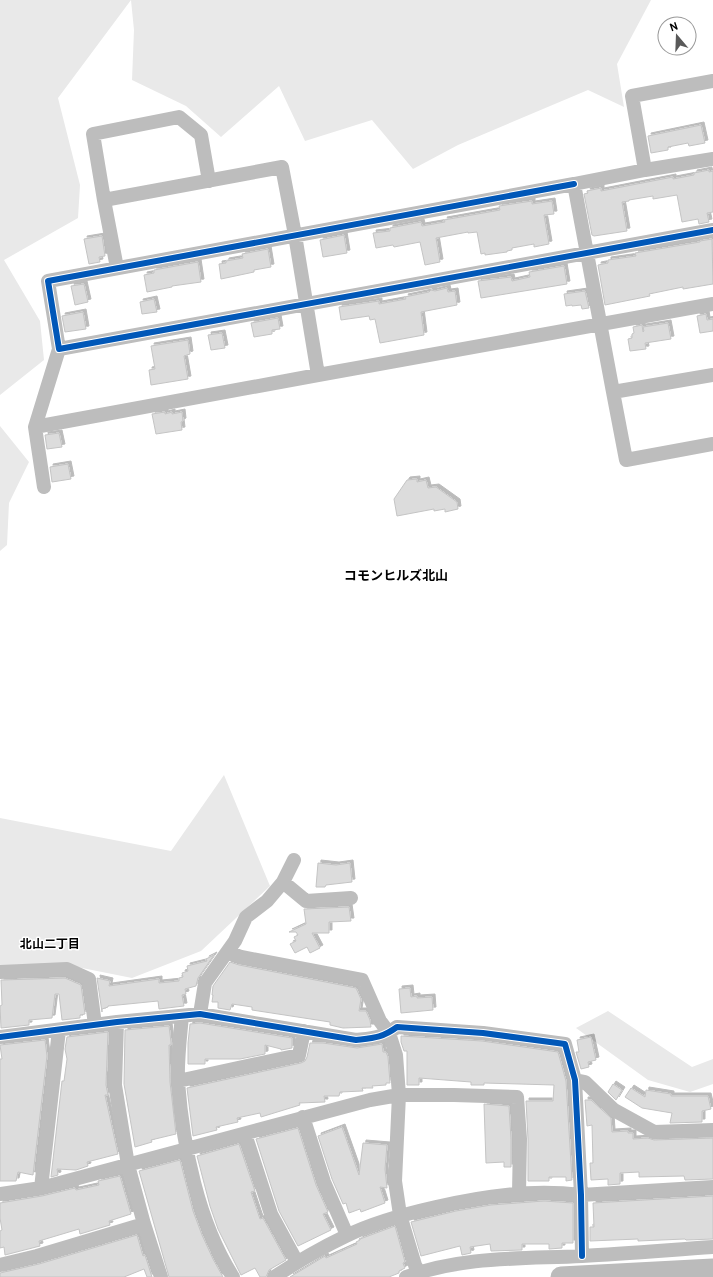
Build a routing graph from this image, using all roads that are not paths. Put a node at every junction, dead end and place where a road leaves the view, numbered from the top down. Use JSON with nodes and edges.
{"nodes":[{"id":1,"x":713,"y":81,"type":"edge"},
{"id":2,"x":713,"y":159,"type":"edge"},
{"id":3,"x":645,"y":170,"type":"junction"},
{"id":4,"x":209,"y":181,"type":"junction"},
{"id":5,"x":574,"y":184,"type":"junction"},
{"id":6,"x":104,"y":200,"type":"junction"},
{"id":7,"x":713,"y":230,"type":"edge"},
{"id":8,"x":295,"y":235,"type":"junction"},
{"id":9,"x":587,"y":253,"type":"junction"},
{"id":10,"x":117,"y":268,"type":"junction"},
{"id":11,"x":307,"y":304,"type":"junction"},
{"id":12,"x":713,"y":304,"type":"edge"},
{"id":13,"x":601,"y":325,"type":"junction"},
{"id":14,"x":58,"y":348,"type":"junction"},
{"id":15,"x":318,"y":375,"type":"junction"},
{"id":16,"x":713,"y":375,"type":"edge"},
{"id":17,"x":613,"y":392,"type":"junction"},
{"id":18,"x":35,"y":427,"type":"junction"},
{"id":19,"x":713,"y":444,"type":"edge"},
{"id":20,"x":44,"y":487,"type":"dead end"},
{"id":21,"x":294,"y":860,"type":"dead end"},
{"id":22,"x":283,"y":882,"type":"junction"},
{"id":23,"x":351,"y":898,"type":"dead end"},
{"id":24,"x":228,"y":952,"type":"junction"},
{"id":25,"x":0,"y":972,"type":"edge"},
{"id":26,"x":200,"y":1014,"type":"junction"},
{"id":27,"x":182,"y":1016,"type":"junction"},
{"id":28,"x":117,"y":1022,"type":"junction"},
{"id":29,"x":95,"y":1025,"type":"junction"},
{"id":30,"x":59,"y":1030,"type":"junction"},
{"id":31,"x":304,"y":1031,"type":"junction"},
{"id":32,"x":389,"y":1033,"type":"junction"},
{"id":33,"x":0,"y":1037,"type":"edge"},
{"id":34,"x":575,"y":1080,"type":"junction"},
{"id":35,"x":178,"y":1081,"type":"junction"},
{"id":36,"x":399,"y":1095,"type":"junction"},
{"id":37,"x":303,"y":1117,"type":"junction"},
{"id":38,"x":713,"y":1130,"type":"edge"},
{"id":39,"x":245,"y":1134,"type":"junction"},
{"id":40,"x":186,"y":1149,"type":"junction"},
{"id":41,"x":128,"y":1165,"type":"junction"},
{"id":42,"x":713,"y":1187,"type":"edge"},
{"id":43,"x":41,"y":1188,"type":"junction"},
{"id":44,"x":519,"y":1193,"type":"junction"},
{"id":45,"x":0,"y":1194,"type":"edge"},
{"id":46,"x":581,"y":1195,"type":"junction"},
{"id":47,"x":400,"y":1215,"type":"junction"},
{"id":48,"x":144,"y":1224,"type":"junction"},
{"id":49,"x":347,"y":1235,"type":"junction"},
{"id":50,"x":713,"y":1247,"type":"edge"},
{"id":51,"x":582,"y":1256,"type":"junction"},
{"id":52,"x":297,"y":1262,"type":"junction"},
{"id":53,"x":0,"y":1265,"type":"edge"},
{"id":54,"x":415,"y":1276,"type":"edge"},
{"id":55,"x":161,"y":1277,"type":"edge"},
{"id":56,"x":233,"y":1277,"type":"edge"},
{"id":57,"x":274,"y":1277,"type":"edge"}],
"edges":[{"from":1,"to":3,"type":"street"},
{"from":2,"to":3,"type":"street"},
{"from":3,"to":5,"type":"street"},
{"from":4,"to":6,"type":"street"},
{"from":4,"to":6,"type":"street"},
{"from":4,"to":8,"type":"street"},
{"from":5,"to":8,"type":"street"},
{"from":5,"to":9,"type":"street"},
{"from":6,"to":10,"type":"street"},
{"from":7,"to":9,"type":"street"},
{"from":8,"to":10,"type":"street"},
{"from":8,"to":11,"type":"street"},
{"from":9,"to":11,"type":"street"},
{"from":9,"to":13,"type":"street"},
{"from":10,"to":14,"type":"street"},
{"from":11,"to":14,"type":"street"},
{"from":11,"to":15,"type":"street"},
{"from":12,"to":13,"type":"street"},
{"from":13,"to":15,"type":"street"},
{"from":13,"to":17,"type":"street"},
{"from":14,"to":18,"type":"street"},
{"from":15,"to":18,"type":"street"},
{"from":16,"to":17,"type":"street"},
{"from":17,"to":19,"type":"street"},
{"from":18,"to":20,"type":"street"},
{"from":21,"to":22,"type":"street"},
{"from":22,"to":23,"type":"street"},
{"from":22,"to":24,"type":"street"},
{"from":24,"to":26,"type":"street"},
{"from":24,"to":32,"type":"street"},
{"from":25,"to":29,"type":"street"},
{"from":26,"to":27,"type":"street"},
{"from":26,"to":31,"type":"street"},
{"from":27,"to":28,"type":"street"},
{"from":27,"to":35,"type":"street"},
{"from":28,"to":29,"type":"street"},
{"from":28,"to":41,"type":"street"},
{"from":29,"to":30,"type":"street"},
{"from":30,"to":33,"type":"street"},
{"from":30,"to":43,"type":"street"},
{"from":31,"to":32,"type":"street"},
{"from":31,"to":35,"type":"street"},
{"from":32,"to":34,"type":"street"},
{"from":32,"to":36,"type":"street"},
{"from":34,"to":38,"type":"street"},
{"from":34,"to":46,"type":"street"},
{"from":35,"to":40,"type":"street"},
{"from":36,"to":37,"type":"street"},
{"from":36,"to":44,"type":"street"},
{"from":36,"to":47,"type":"street"},
{"from":37,"to":39,"type":"street"},
{"from":37,"to":49,"type":"street"},
{"from":39,"to":40,"type":"street"},
{"from":39,"to":52,"type":"street"},
{"from":40,"to":41,"type":"street"},
{"from":40,"to":56,"type":"street"},
{"from":41,"to":43,"type":"street"},
{"from":41,"to":48,"type":"street"},
{"from":42,"to":46,"type":"street"},
{"from":43,"to":45,"type":"street"},
{"from":44,"to":46,"type":"street"},
{"from":44,"to":47,"type":"street"},
{"from":46,"to":51,"type":"street"},
{"from":47,"to":49,"type":"street"},
{"from":47,"to":54,"type":"street"},
{"from":48,"to":53,"type":"street"},
{"from":48,"to":55,"type":"street"},
{"from":49,"to":52,"type":"street"},
{"from":50,"to":51,"type":"street"},
{"from":51,"to":54,"type":"street"},
{"from":52,"to":57,"type":"street"}]}
